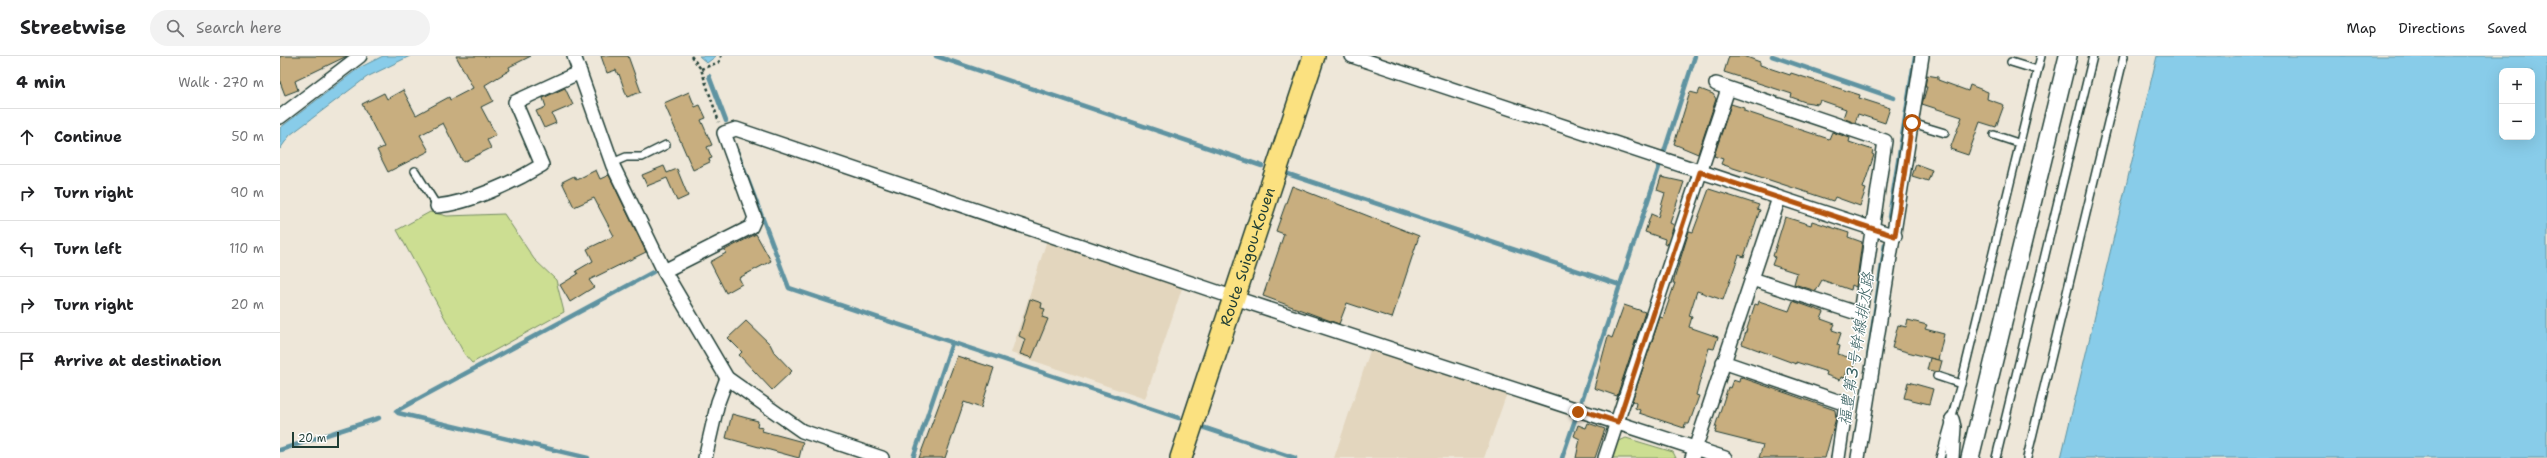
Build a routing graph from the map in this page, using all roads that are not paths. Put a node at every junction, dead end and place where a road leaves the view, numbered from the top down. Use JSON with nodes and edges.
{"nodes":[{"id":1,"x":360,"y":56,"type":"edge"},
{"id":2,"x":574,"y":56,"type":"edge"},
{"id":3,"x":1314,"y":56,"type":"edge"},
{"id":4,"x":1352,"y":56,"type":"edge"},
{"id":5,"x":1922,"y":56,"type":"edge"},
{"id":6,"x":2041,"y":56,"type":"edge"},
{"id":7,"x":2068,"y":56,"type":"edge"},
{"id":8,"x":2093,"y":56,"type":"edge"},
{"id":9,"x":2124,"y":56,"type":"edge"},
{"id":10,"x":2011,"y":62,"type":"dead end"},
{"id":11,"x":2037,"y":70,"type":"junction"},
{"id":12,"x":580,"y":72,"type":"junction"},
{"id":13,"x":280,"y":117,"type":"edge"},
{"id":14,"x":1912,"y":123,"type":"junction"},
{"id":15,"x":1945,"y":133,"type":"dead end"},
{"id":16,"x":1994,"y":135,"type":"dead end"},
{"id":17,"x":2018,"y":143,"type":"junction"},
{"id":18,"x":666,"y":145,"type":"dead end"},
{"id":19,"x":612,"y":163,"type":"junction"},
{"id":20,"x":415,"y":171,"type":"dead end"},
{"id":21,"x":1700,"y":172,"type":"junction"},
{"id":22,"x":1779,"y":198,"type":"junction"},
{"id":23,"x":437,"y":206,"type":"joint"},
{"id":24,"x":1873,"y":229,"type":"junction"},
{"id":25,"x":1895,"y":236,"type":"junction"},
{"id":26,"x":664,"y":271,"type":"junction"},
{"id":27,"x":1752,"y":279,"type":"junction"},
{"id":28,"x":1235,"y":298,"type":"junction"},
{"id":29,"x":1724,"y":362,"type":"junction"},
{"id":30,"x":1937,"y":376,"type":"dead end"},
{"id":31,"x":726,"y":378,"type":"junction"},
{"id":32,"x":1961,"y":384,"type":"junction"},
{"id":33,"x":1952,"y":419,"type":"junction"},
{"id":34,"x":1618,"y":422,"type":"junction"},
{"id":35,"x":1694,"y":453,"type":"edge"},
{"id":36,"x":705,"y":458,"type":"edge"},
{"id":37,"x":882,"y":458,"type":"edge"},
{"id":38,"x":1181,"y":458,"type":"edge"},
{"id":39,"x":1605,"y":458,"type":"edge"},
{"id":40,"x":1725,"y":458,"type":"edge"},
{"id":41,"x":1838,"y":458,"type":"edge"},
{"id":42,"x":1858,"y":458,"type":"edge"},
{"id":43,"x":1940,"y":458,"type":"edge"},
{"id":44,"x":1952,"y":458,"type":"edge"},
{"id":45,"x":1970,"y":458,"type":"edge"},
{"id":46,"x":1996,"y":458,"type":"edge"},
{"id":47,"x":2027,"y":458,"type":"edge"}],
"edges":[{"from":1,"to":13,"type":"street"},
{"from":2,"to":12,"type":"street"},
{"from":3,"to":28,"type":"main road","name":"Route Suigou-Kouen"},
{"from":4,"to":21,"type":"street"},
{"from":5,"to":14,"type":"street"},
{"from":6,"to":11,"type":"lane"},
{"from":7,"to":45,"type":"street"},
{"from":8,"to":46,"type":"lane"},
{"from":9,"to":47,"type":"lane"},
{"from":10,"to":11,"type":"lane"},
{"from":11,"to":17,"type":"lane"},
{"from":12,"to":19,"type":"street"},
{"from":12,"to":23,"type":"street"},
{"from":14,"to":15,"type":"lane"},
{"from":14,"to":25,"type":"street"},
{"from":16,"to":17,"type":"lane"},
{"from":17,"to":32,"type":"lane"},
{"from":18,"to":19,"type":"lane"},
{"from":19,"to":26,"type":"street"},
{"from":20,"to":23,"type":"lane"},
{"from":21,"to":22,"type":"street"},
{"from":21,"to":24,"type":"street"},
{"from":21,"to":34,"type":"street"},
{"from":22,"to":24,"type":"street"},
{"from":22,"to":27,"type":"street"},
{"from":24,"to":25,"type":"street"},
{"from":24,"to":27,"type":"street"},
{"from":25,"to":42,"type":"street"},
{"from":26,"to":28,"type":"street"},
{"from":26,"to":31,"type":"street"},
{"from":27,"to":29,"type":"street"},
{"from":28,"to":34,"type":"street"},
{"from":28,"to":38,"type":"main road","name":"Route Suigou-Kouen"},
{"from":29,"to":35,"type":"street"},
{"from":29,"to":41,"type":"street"},
{"from":30,"to":32,"type":"lane"},
{"from":31,"to":36,"type":"street"},
{"from":31,"to":37,"type":"street"},
{"from":32,"to":33,"type":"lane"},
{"from":33,"to":43,"type":"lane"},
{"from":33,"to":44,"type":"street"},
{"from":34,"to":35,"type":"street"},
{"from":34,"to":39,"type":"street"},
{"from":35,"to":40,"type":"street"}]}
